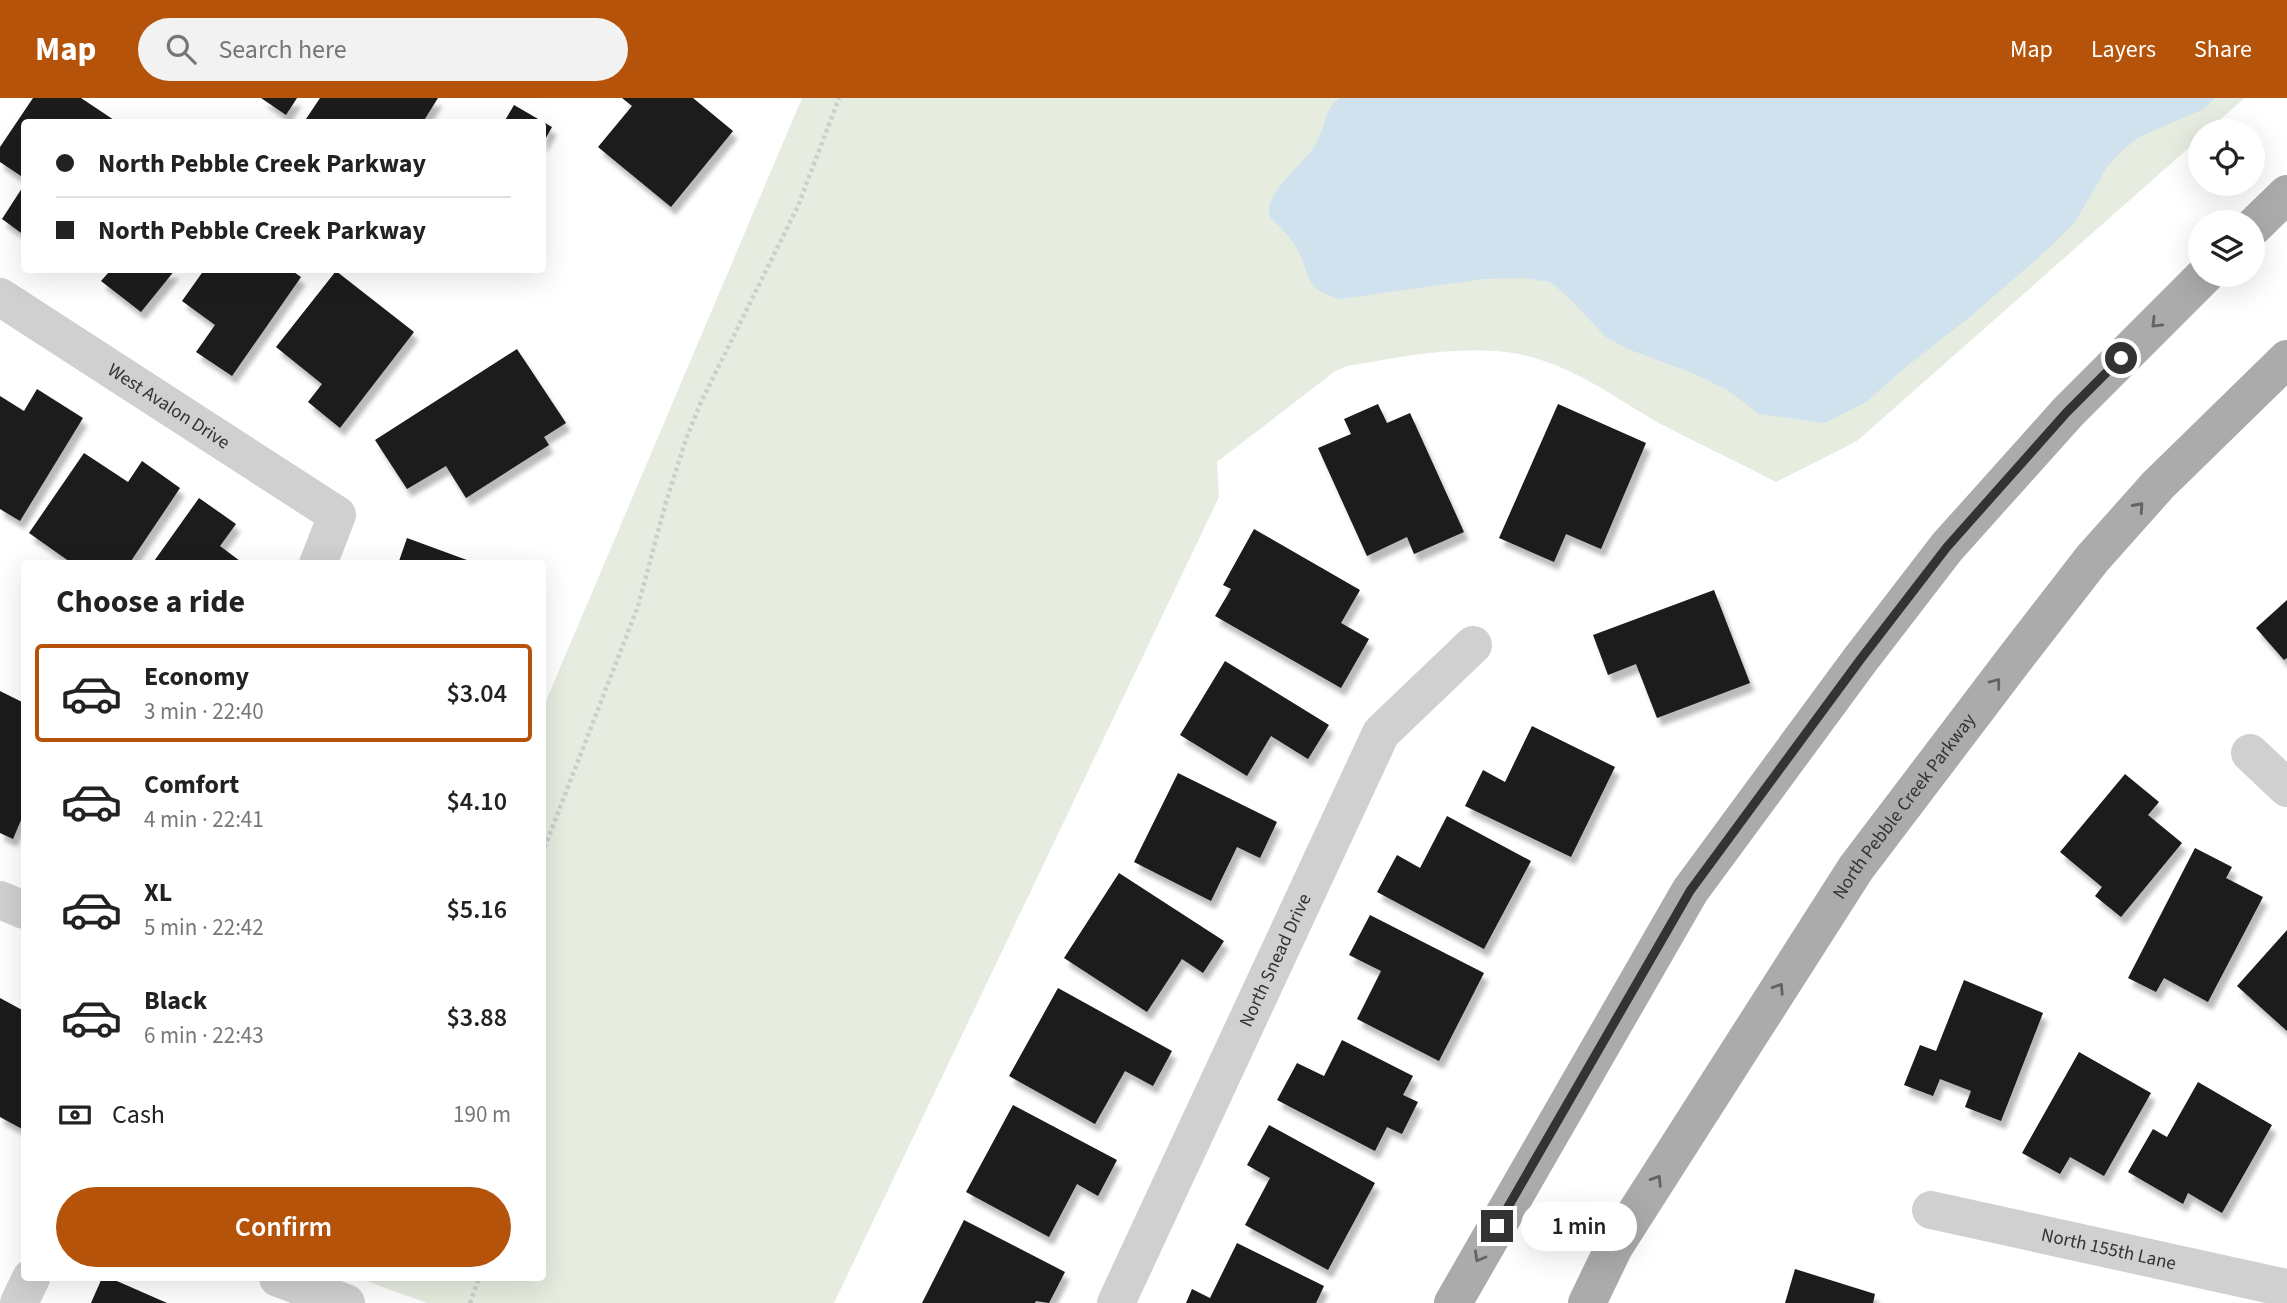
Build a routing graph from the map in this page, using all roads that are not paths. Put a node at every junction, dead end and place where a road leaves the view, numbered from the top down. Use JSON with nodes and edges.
{"nodes":[{"id":1,"x":2287,"y":194,"type":"edge"},
{"id":2,"x":2265,"y":215,"type":"edge"},
{"id":3,"x":2193,"y":287,"type":"edge"},
{"id":4,"x":0,"y":297,"type":"edge"},
{"id":5,"x":2287,"y":359,"type":"edge"},
{"id":6,"x":320,"y":560,"type":"edge"},
{"id":7,"x":1474,"y":645,"type":"dead end"},
{"id":8,"x":2250,"y":753,"type":"dead end"},
{"id":9,"x":2287,"y":788,"type":"edge"},
{"id":10,"x":0,"y":900,"type":"edge"},
{"id":11,"x":21,"y":909,"type":"edge"},
{"id":12,"x":1931,"y":1210,"type":"dead end"},
{"id":13,"x":30,"y":1281,"type":"edge"},
{"id":14,"x":286,"y":1281,"type":"edge"},
{"id":15,"x":2287,"y":1287,"type":"edge"},
{"id":16,"x":19,"y":1303,"type":"edge"},
{"id":17,"x":346,"y":1303,"type":"edge"},
{"id":18,"x":1116,"y":1303,"type":"edge"},
{"id":19,"x":1453,"y":1303,"type":"edge"},
{"id":20,"x":1587,"y":1303,"type":"edge"},
{"id":21,"x":2284,"y":1303,"type":"edge"}],
"edges":[{"from":1,"to":2,"type":"main road"},
{"from":3,"to":19,"type":"main road","one_way":true},
{"from":4,"to":6,"type":"street","name":"West Avalon Drive"},
{"from":20,"to":5,"type":"main road","name":"North Pebble Creek Parkway","one_way":true},
{"from":7,"to":18,"type":"street","name":"North Snead Drive"},
{"from":8,"to":9,"type":"street"},
{"from":10,"to":11,"type":"street"},
{"from":12,"to":15,"type":"street","name":"North 155th Lane"},
{"from":13,"to":16,"type":"street"},
{"from":14,"to":17,"type":"street"},
{"from":15,"to":21,"type":"street"}]}
